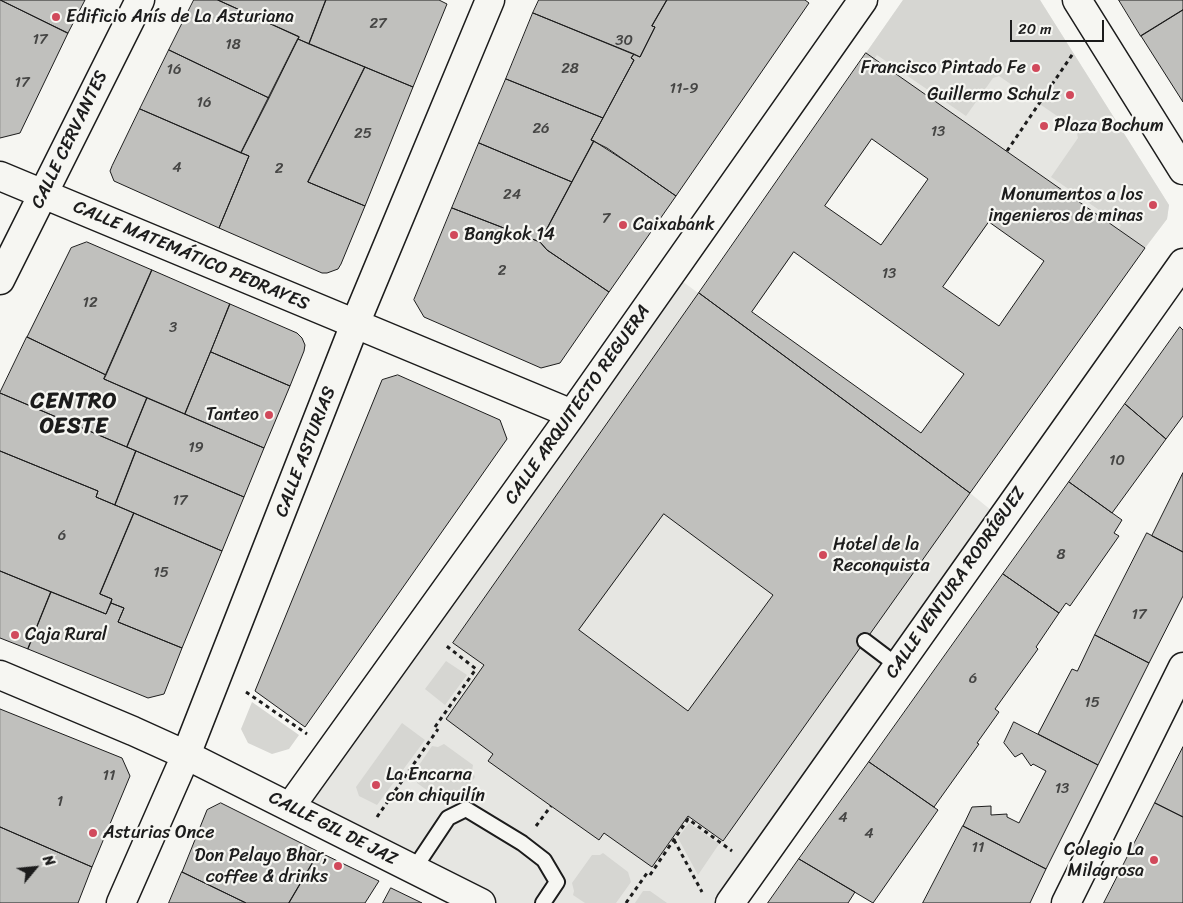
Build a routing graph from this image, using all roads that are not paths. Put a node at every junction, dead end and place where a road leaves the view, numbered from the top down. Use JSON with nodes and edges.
{"nodes":[{"id":1,"x":140,"y":0,"type":"edge"},
{"id":2,"x":490,"y":0,"type":"edge"},
{"id":3,"x":863,"y":0,"type":"edge"},
{"id":4,"x":1077,"y":0,"type":"edge"},
{"id":5,"x":1183,"y":170,"type":"edge"},
{"id":6,"x":0,"y":176,"type":"edge"},
{"id":7,"x":44,"y":195,"type":"junction"},
{"id":8,"x":1183,"y":263,"type":"edge"},
{"id":9,"x":0,"y":280,"type":"edge"},
{"id":10,"x":355,"y":324,"type":"junction"},
{"id":11,"x":572,"y":414,"type":"junction"},
{"id":12,"x":865,"y":641,"type":"dead end"},
{"id":13,"x":898,"y":666,"type":"junction"},
{"id":14,"x":1183,"y":667,"type":"edge"},
{"id":15,"x":0,"y":675,"type":"edge"},
{"id":16,"x":186,"y":755,"type":"junction"},
{"id":17,"x":290,"y":807,"type":"junction"},
{"id":18,"x":414,"y":869,"type":"junction"},
{"id":19,"x":121,"y":903,"type":"edge"},
{"id":20,"x":481,"y":903,"type":"edge"},
{"id":21,"x":543,"y":903,"type":"edge"},
{"id":22,"x":730,"y":903,"type":"edge"},
{"id":23,"x":1066,"y":903,"type":"edge"}],
"edges":[{"from":1,"to":7,"type":"street","name":"CALLE CERVANTES"},
{"from":2,"to":10,"type":"street","name":"CALLE ASTURIAS"},
{"from":3,"to":11,"type":"street","name":"CALLE ARQUITECTO REGUERA"},
{"from":4,"to":5,"type":"street"},
{"from":6,"to":7,"type":"street","name":"CALLE MATEMÁTICO PEDRAYES"},
{"from":7,"to":9,"type":"street","name":"CALLE CERVANTES"},
{"from":7,"to":10,"type":"street","name":"CALLE MATEMÁTICO PEDRAYES"},
{"from":8,"to":13,"type":"street","name":"CALLE VENTURA RODRÍGUEZ"},
{"from":10,"to":11,"type":"street","name":"CALLE MATEMÁTICO PEDRAYES"},
{"from":10,"to":16,"type":"street","name":"CALLE ASTURIAS"},
{"from":11,"to":17,"type":"street","name":"CALLE ARQUITECTO REGUERA"},
{"from":12,"to":13,"type":"lane"},
{"from":13,"to":22,"type":"street","name":"CALLE VENTURA RODRÍGUEZ"},
{"from":14,"to":23,"type":"street"},
{"from":15,"to":16,"type":"street","name":"CALLE GIL DE JAZ"},
{"from":16,"to":17,"type":"street","name":"CALLE GIL DE JAZ"},
{"from":16,"to":19,"type":"street","name":"CALLE ASTURIAS"},
{"from":17,"to":18,"type":"street","name":"CALLE GIL DE JAZ"},
{"from":18,"to":20,"type":"street","name":"CALLE GIL DE JAZ"},
{"from":18,"to":21,"type":"lane"}]}
